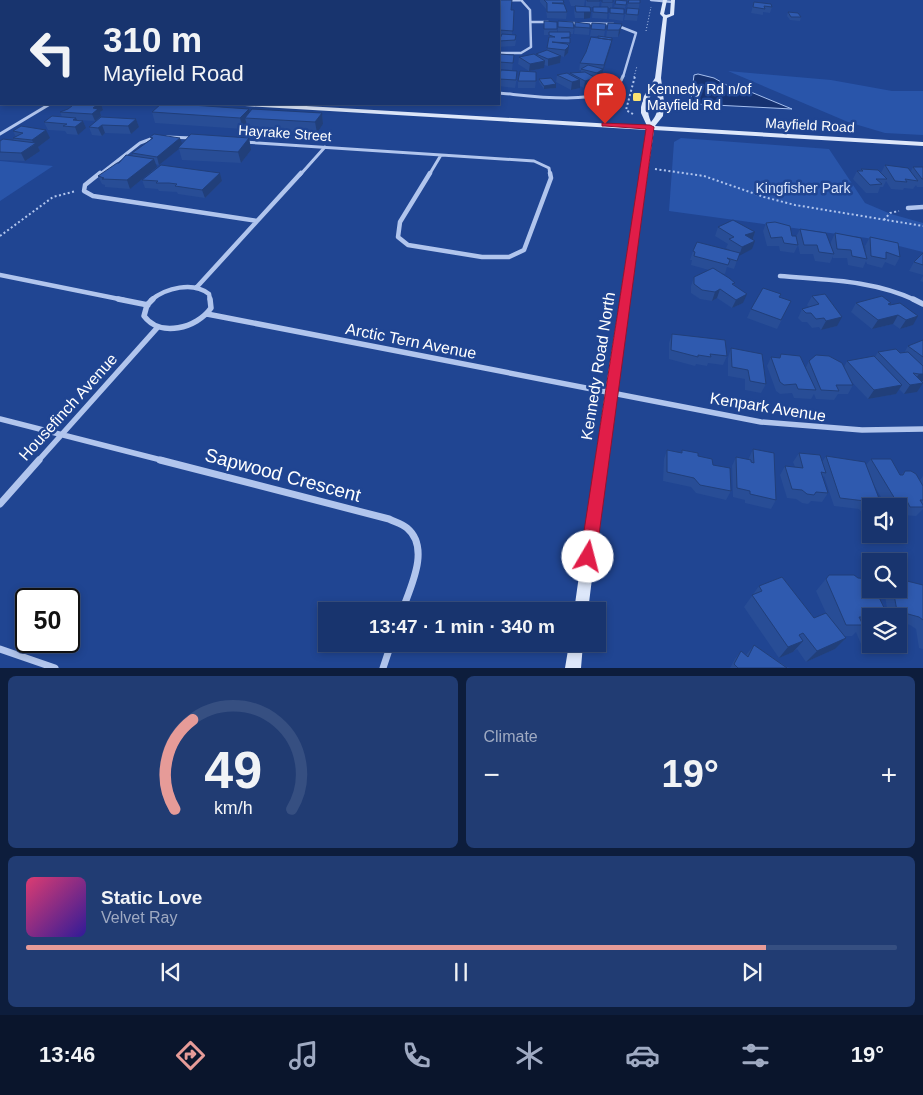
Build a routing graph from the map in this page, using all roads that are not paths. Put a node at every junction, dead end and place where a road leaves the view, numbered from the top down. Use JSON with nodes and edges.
{"nodes":[{"id":1,"x":522,"y":0,"type":"edge"},
{"id":2,"x":651,"y":0,"type":"edge"},
{"id":3,"x":665,"y":0,"type":"edge"},
{"id":4,"x":500,"y":1,"type":"edge"},
{"id":5,"x":673,"y":1,"type":"edge"},
{"id":6,"x":665,"y":17,"type":"junction"},
{"id":7,"x":532,"y":22,"type":"junction"},
{"id":8,"x":549,"y":22,"type":"edge"},
{"id":9,"x":558,"y":23,"type":"edge"},
{"id":10,"x":500,"y":54,"type":"edge"},
{"id":11,"x":658,"y":78,"type":"junction"},
{"id":12,"x":500,"y":93,"type":"edge"},
{"id":13,"x":48,"y":105,"type":"edge"},
{"id":14,"x":264,"y":105,"type":"edge"},
{"id":15,"x":650,"y":127,"type":"junction"},
{"id":16,"x":0,"y":134,"type":"edge"},
{"id":17,"x":201,"y":139,"type":"edge"},
{"id":18,"x":239,"y":141,"type":"edge"},
{"id":19,"x":923,"y":144,"type":"edge"},
{"id":20,"x":326,"y":147,"type":"junction"},
{"id":21,"x":441,"y":155,"type":"junction"},
{"id":22,"x":923,"y":207,"type":"edge"},
{"id":23,"x":908,"y":208,"type":"road end"},
{"id":24,"x":257,"y":221,"type":"junction"},
{"id":25,"x":0,"y":275,"type":"edge"},
{"id":26,"x":780,"y":276,"type":"dead end"},
{"id":27,"x":196,"y":288,"type":"junction"},
{"id":28,"x":923,"y":304,"type":"edge"},
{"id":29,"x":148,"y":305,"type":"junction"},
{"id":30,"x":207,"y":314,"type":"junction"},
{"id":31,"x":157,"y":328,"type":"junction"},
{"id":32,"x":610,"y":392,"type":"junction"},
{"id":33,"x":0,"y":418,"type":"edge"},
{"id":34,"x":923,"y":429,"type":"edge"},
{"id":35,"x":62,"y":434,"type":"junction"},
{"id":36,"x":0,"y":504,"type":"edge"},
{"id":37,"x":405,"y":602,"type":"edge"},
{"id":38,"x":582,"y":602,"type":"edge"},
{"id":39,"x":0,"y":649,"type":"edge"},
{"id":40,"x":388,"y":652,"type":"edge"},
{"id":41,"x":575,"y":652,"type":"edge"},
{"id":42,"x":55,"y":668,"type":"edge"},
{"id":43,"x":383,"y":668,"type":"edge"},
{"id":44,"x":573,"y":668,"type":"edge"}],
"edges":[{"from":1,"to":4,"type":"street"},
{"from":1,"to":7,"type":"street"},
{"from":2,"to":3,"type":"street"},
{"from":3,"to":5,"type":"street"},
{"from":3,"to":6,"type":"main road"},
{"from":5,"to":6,"type":"main road"},
{"from":6,"to":11,"type":"main road"},
{"from":7,"to":8,"type":"street"},
{"from":7,"to":10,"type":"street"},
{"from":9,"to":12,"type":"street"},
{"from":11,"to":15,"type":"main road"},
{"from":11,"to":15,"type":"main road"},
{"from":13,"to":16,"type":"street"},
{"from":14,"to":15,"type":"main road","name":"Mayfield Road"},
{"from":15,"to":19,"type":"main road","name":"Mayfield Road"},
{"from":15,"to":32,"type":"main road","name":"Kennedy Road North"},
{"from":17,"to":24,"type":"street"},
{"from":18,"to":20,"type":"street","name":"Hayrake Street"},
{"from":20,"to":21,"type":"street","name":"Hayrake Street"},
{"from":20,"to":24,"type":"street"},
{"from":21,"to":21,"type":"street","name":"Hayrake Street"},
{"from":22,"to":23,"type":"street"},
{"from":24,"to":27,"type":"street"},
{"from":25,"to":29,"type":"street"},
{"from":26,"to":28,"type":"street"},
{"from":27,"to":29,"type":"street"},
{"from":27,"to":30,"type":"street"},
{"from":29,"to":31,"type":"street"},
{"from":30,"to":31,"type":"street"},
{"from":30,"to":32,"type":"street","name":"Arctic Tern Avenue"},
{"from":31,"to":35,"type":"street","name":"Housefinch Avenue"},
{"from":32,"to":34,"type":"street","name":"Kenpark Avenue"},
{"from":32,"to":38,"type":"main road","name":"Kennedy Road North"},
{"from":33,"to":35,"type":"street","name":"Sapwood Crescent"},
{"from":35,"to":36,"type":"street","name":"Housefinch Avenue"},
{"from":35,"to":37,"type":"street","name":"Sapwood Crescent"},
{"from":39,"to":42,"type":"street"},
{"from":40,"to":43,"type":"street"},
{"from":41,"to":44,"type":"main road"}]}
